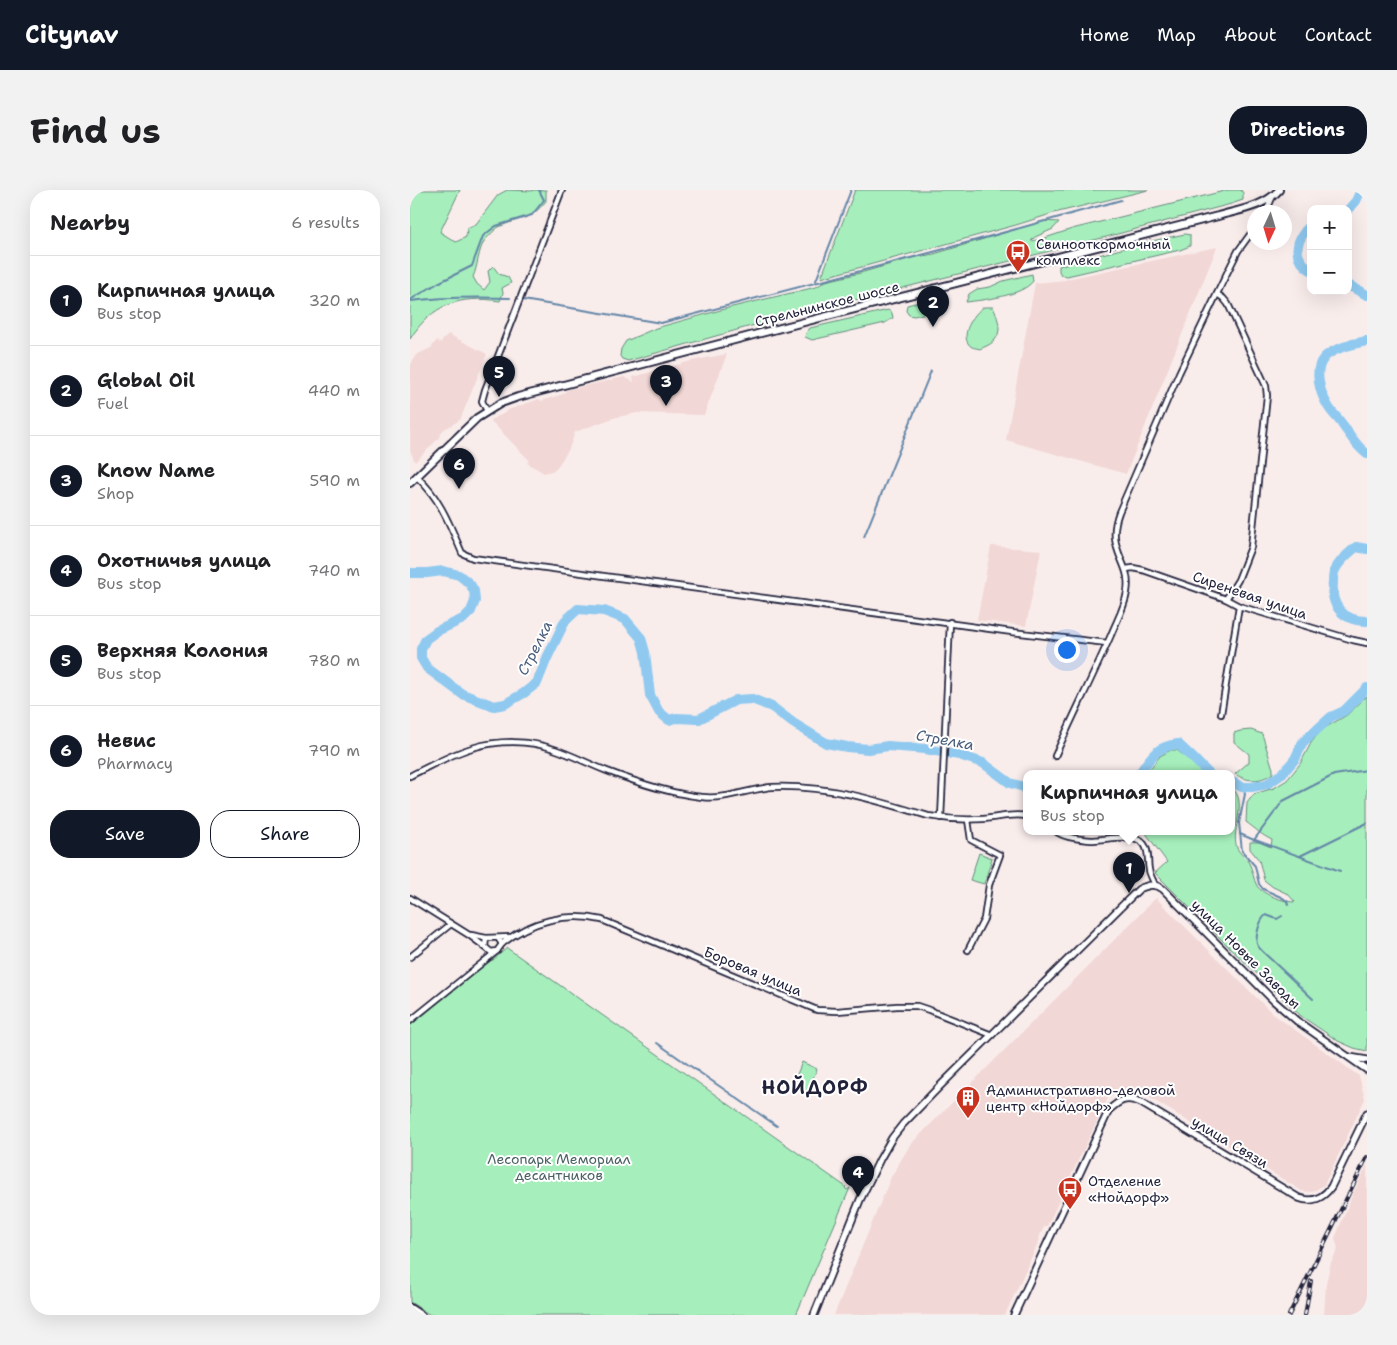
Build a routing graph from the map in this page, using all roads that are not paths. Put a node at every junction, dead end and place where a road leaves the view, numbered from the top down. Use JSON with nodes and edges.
{"nodes":[{"id":1,"x":562,"y":190,"type":"edge"},
{"id":2,"x":1279,"y":190,"type":"edge"},
{"id":3,"x":1272,"y":198,"type":"junction"},
{"id":4,"x":1269,"y":205,"type":"edge"},
{"id":5,"x":1247,"y":238,"type":"edge"},
{"id":6,"x":1217,"y":294,"type":"junction"},
{"id":7,"x":487,"y":411,"type":"junction"},
{"id":8,"x":417,"y":478,"type":"junction"},
{"id":9,"x":410,"y":483,"type":"edge"},
{"id":10,"x":1126,"y":569,"type":"junction"},
{"id":11,"x":1226,"y":600,"type":"junction"},
{"id":12,"x":1239,"y":606,"type":"junction"},
{"id":13,"x":950,"y":622,"type":"junction"},
{"id":14,"x":1107,"y":643,"type":"junction"},
{"id":15,"x":1367,"y":643,"type":"edge"},
{"id":16,"x":1221,"y":714,"type":"dead end"},
{"id":17,"x":1056,"y":756,"type":"dead end"},
{"id":18,"x":410,"y":776,"type":"edge"},
{"id":19,"x":1023,"y":816,"type":"edge"},
{"id":20,"x":940,"y":818,"type":"junction"},
{"id":21,"x":968,"y":820,"type":"junction"},
{"id":22,"x":1064,"y":835,"type":"edge"},
{"id":23,"x":1152,"y":885,"type":"junction"},
{"id":24,"x":410,"y":898,"type":"edge"},
{"id":25,"x":451,"y":924,"type":"junction"},
{"id":26,"x":469,"y":935,"type":"junction"},
{"id":27,"x":511,"y":937,"type":"junction"},
{"id":28,"x":486,"y":938,"type":"junction"},
{"id":29,"x":498,"y":938,"type":"junction"},
{"id":30,"x":502,"y":944,"type":"junction"},
{"id":31,"x":486,"y":948,"type":"junction"},
{"id":32,"x":968,"y":950,"type":"dead end"},
{"id":33,"x":497,"y":951,"type":"junction"},
{"id":34,"x":410,"y":957,"type":"edge"},
{"id":35,"x":490,"y":957,"type":"junction"},
{"id":36,"x":410,"y":1021,"type":"edge"},
{"id":37,"x":992,"y":1035,"type":"junction"},
{"id":38,"x":1347,"y":1056,"type":"junction"},
{"id":39,"x":1367,"y":1060,"type":"edge"},
{"id":40,"x":1367,"y":1070,"type":"edge"},
{"id":41,"x":1367,"y":1113,"type":"edge"},
{"id":42,"x":410,"y":1307,"type":"edge"},
{"id":43,"x":422,"y":1315,"type":"edge"},
{"id":44,"x":814,"y":1315,"type":"edge"},
{"id":45,"x":1014,"y":1315,"type":"edge"}],
"edges":[{"from":1,"to":7,"type":"street"},
{"from":2,"to":3,"type":"main road","name":"Стрельнинское шоссе"},
{"from":3,"to":4,"type":"street"},
{"from":3,"to":7,"type":"main road","name":"Стрельнинское шоссе"},
{"from":5,"to":6,"type":"street"},
{"from":6,"to":10,"type":"street"},
{"from":6,"to":11,"type":"street"},
{"from":7,"to":8,"type":"main road","name":"Стрельнинское шоссе"},
{"from":8,"to":9,"type":"main road","name":"Стрельнинское шоссе"},
{"from":8,"to":13,"type":"street"},
{"from":10,"to":11,"type":"street","name":"Сиреневая улица"},
{"from":10,"to":14,"type":"street"},
{"from":11,"to":12,"type":"street","name":"Сиреневая улица"},
{"from":12,"to":15,"type":"street","name":"Сиреневая улица"},
{"from":12,"to":16,"type":"street"},
{"from":13,"to":14,"type":"street"},
{"from":13,"to":20,"type":"street"},
{"from":14,"to":17,"type":"street"},
{"from":18,"to":20,"type":"street"},
{"from":19,"to":21,"type":"street"},
{"from":20,"to":21,"type":"street"},
{"from":21,"to":32,"type":"street"},
{"from":22,"to":23,"type":"street"},
{"from":23,"to":37,"type":"street"},
{"from":23,"to":38,"type":"street","name":"улица Новые Заводы"},
{"from":24,"to":25,"type":"street"},
{"from":25,"to":26,"type":"street"},
{"from":25,"to":34,"type":"street"},
{"from":26,"to":28,"type":"street"},
{"from":26,"to":31,"type":"street"},
{"from":27,"to":29,"type":"street","name":"Боровая улица"},
{"from":27,"to":30,"type":"street","name":"Боровая улица"},
{"from":27,"to":37,"type":"street","name":"Боровая улица"},
{"from":28,"to":29,"type":"street"},
{"from":28,"to":31,"type":"street"},
{"from":29,"to":30,"type":"street"},
{"from":30,"to":33,"type":"street"},
{"from":31,"to":33,"type":"street"},
{"from":31,"to":35,"type":"street"},
{"from":33,"to":35,"type":"street"},
{"from":35,"to":36,"type":"street"},
{"from":37,"to":44,"type":"street"},
{"from":38,"to":39,"type":"street","name":"улица Новые Заводы"},
{"from":38,"to":40,"type":"street","name":"улица Новые Заводы"},
{"from":41,"to":45,"type":"street","name":"улица Связи"},
{"from":42,"to":43,"type":"street"}]}
